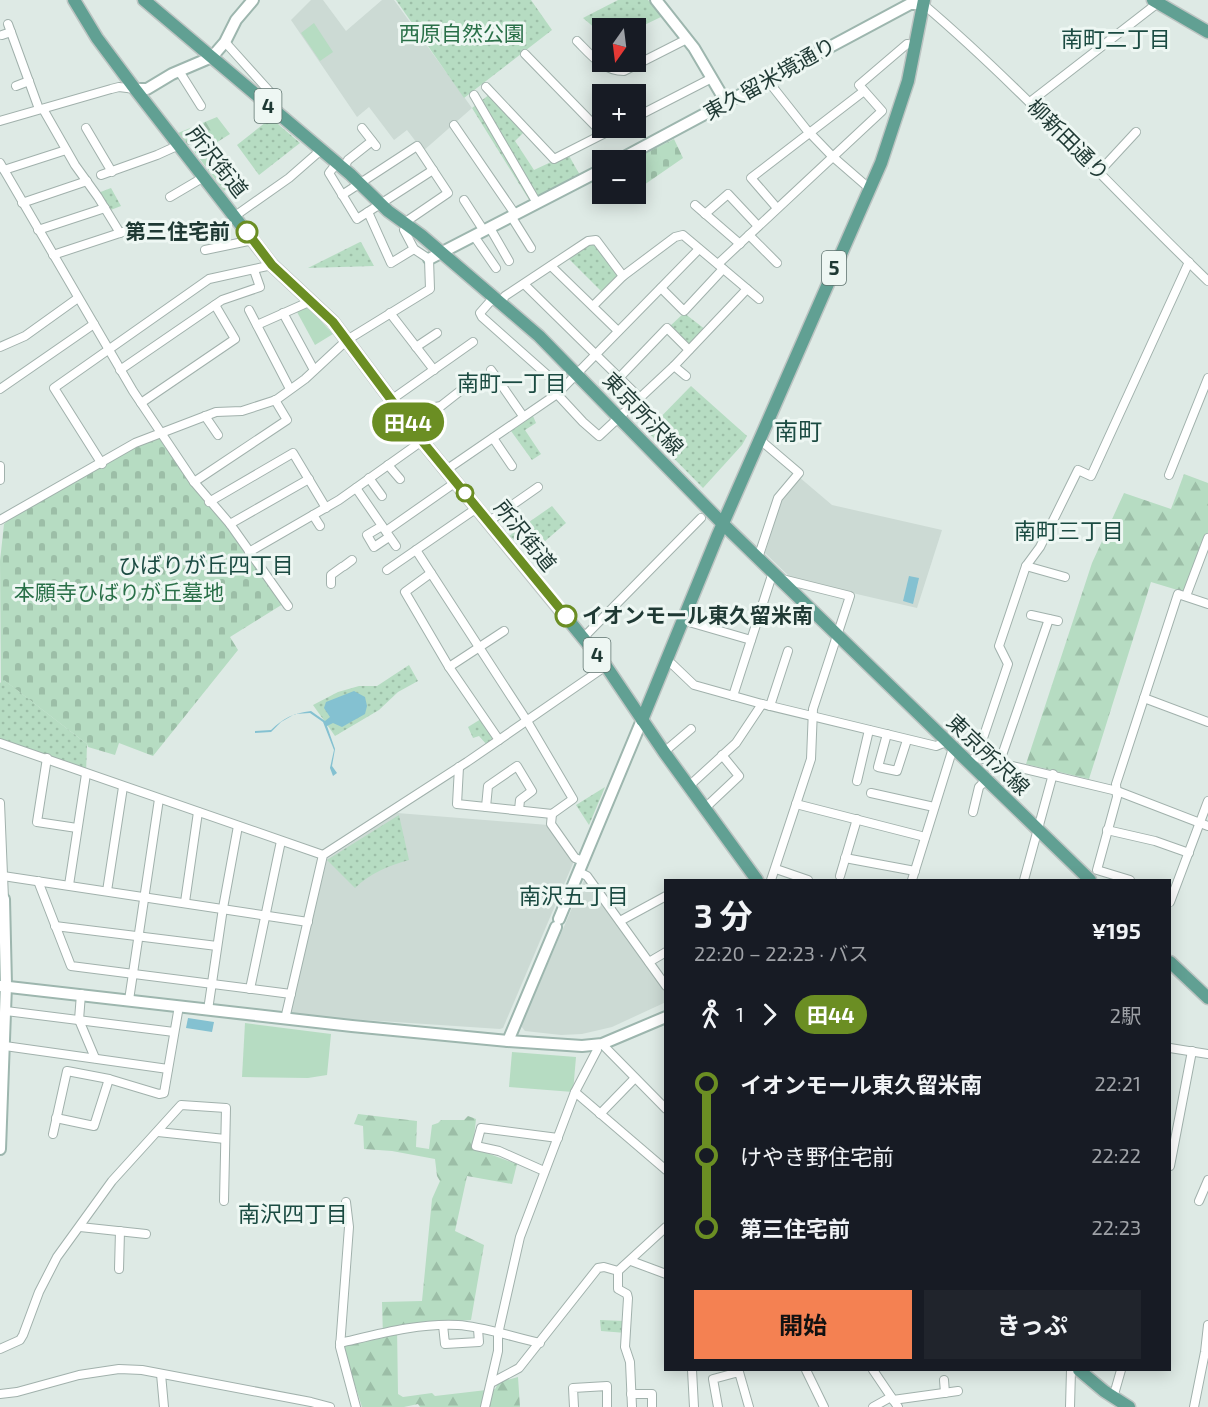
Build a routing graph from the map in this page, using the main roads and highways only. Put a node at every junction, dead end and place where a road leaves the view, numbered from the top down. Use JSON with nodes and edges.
{"nodes":[{"id":1,"x":74,"y":0,"type":"edge"},
{"id":2,"x":144,"y":0,"type":"edge"},
{"id":3,"x":921,"y":1,"type":"edge"},
{"id":4,"x":1158,"y":1,"type":"edge"},
{"id":5,"x":1208,"y":32,"type":"edge"},
{"id":6,"x":723,"y":524,"type":"junction"},
{"id":7,"x":642,"y":720,"type":"junction"},
{"id":8,"x":756,"y":879,"type":"edge"},
{"id":9,"x":1089,"y":879,"type":"edge"},
{"id":10,"x":1171,"y":963,"type":"edge"},
{"id":11,"x":1208,"y":999,"type":"edge"},
{"id":12,"x":1080,"y":1371,"type":"edge"},
{"id":13,"x":1129,"y":1407,"type":"edge"}],
"edges":[{"from":1,"to":7,"type":"main road","name":"所沢街道","number":"4"},
{"from":2,"to":6,"type":"main road","name":"東京所沢線","number":"4"},
{"from":3,"to":6,"type":"main road","number":"5"},
{"from":4,"to":5,"type":"main road"},
{"from":6,"to":7,"type":"main road","number":"5"},
{"from":6,"to":9,"type":"main road","name":"東京所沢線","number":"4"},
{"from":7,"to":8,"type":"main road","name":"所沢街道","number":"4"},
{"from":10,"to":11,"type":"main road"},
{"from":12,"to":13,"type":"main road"}]}
